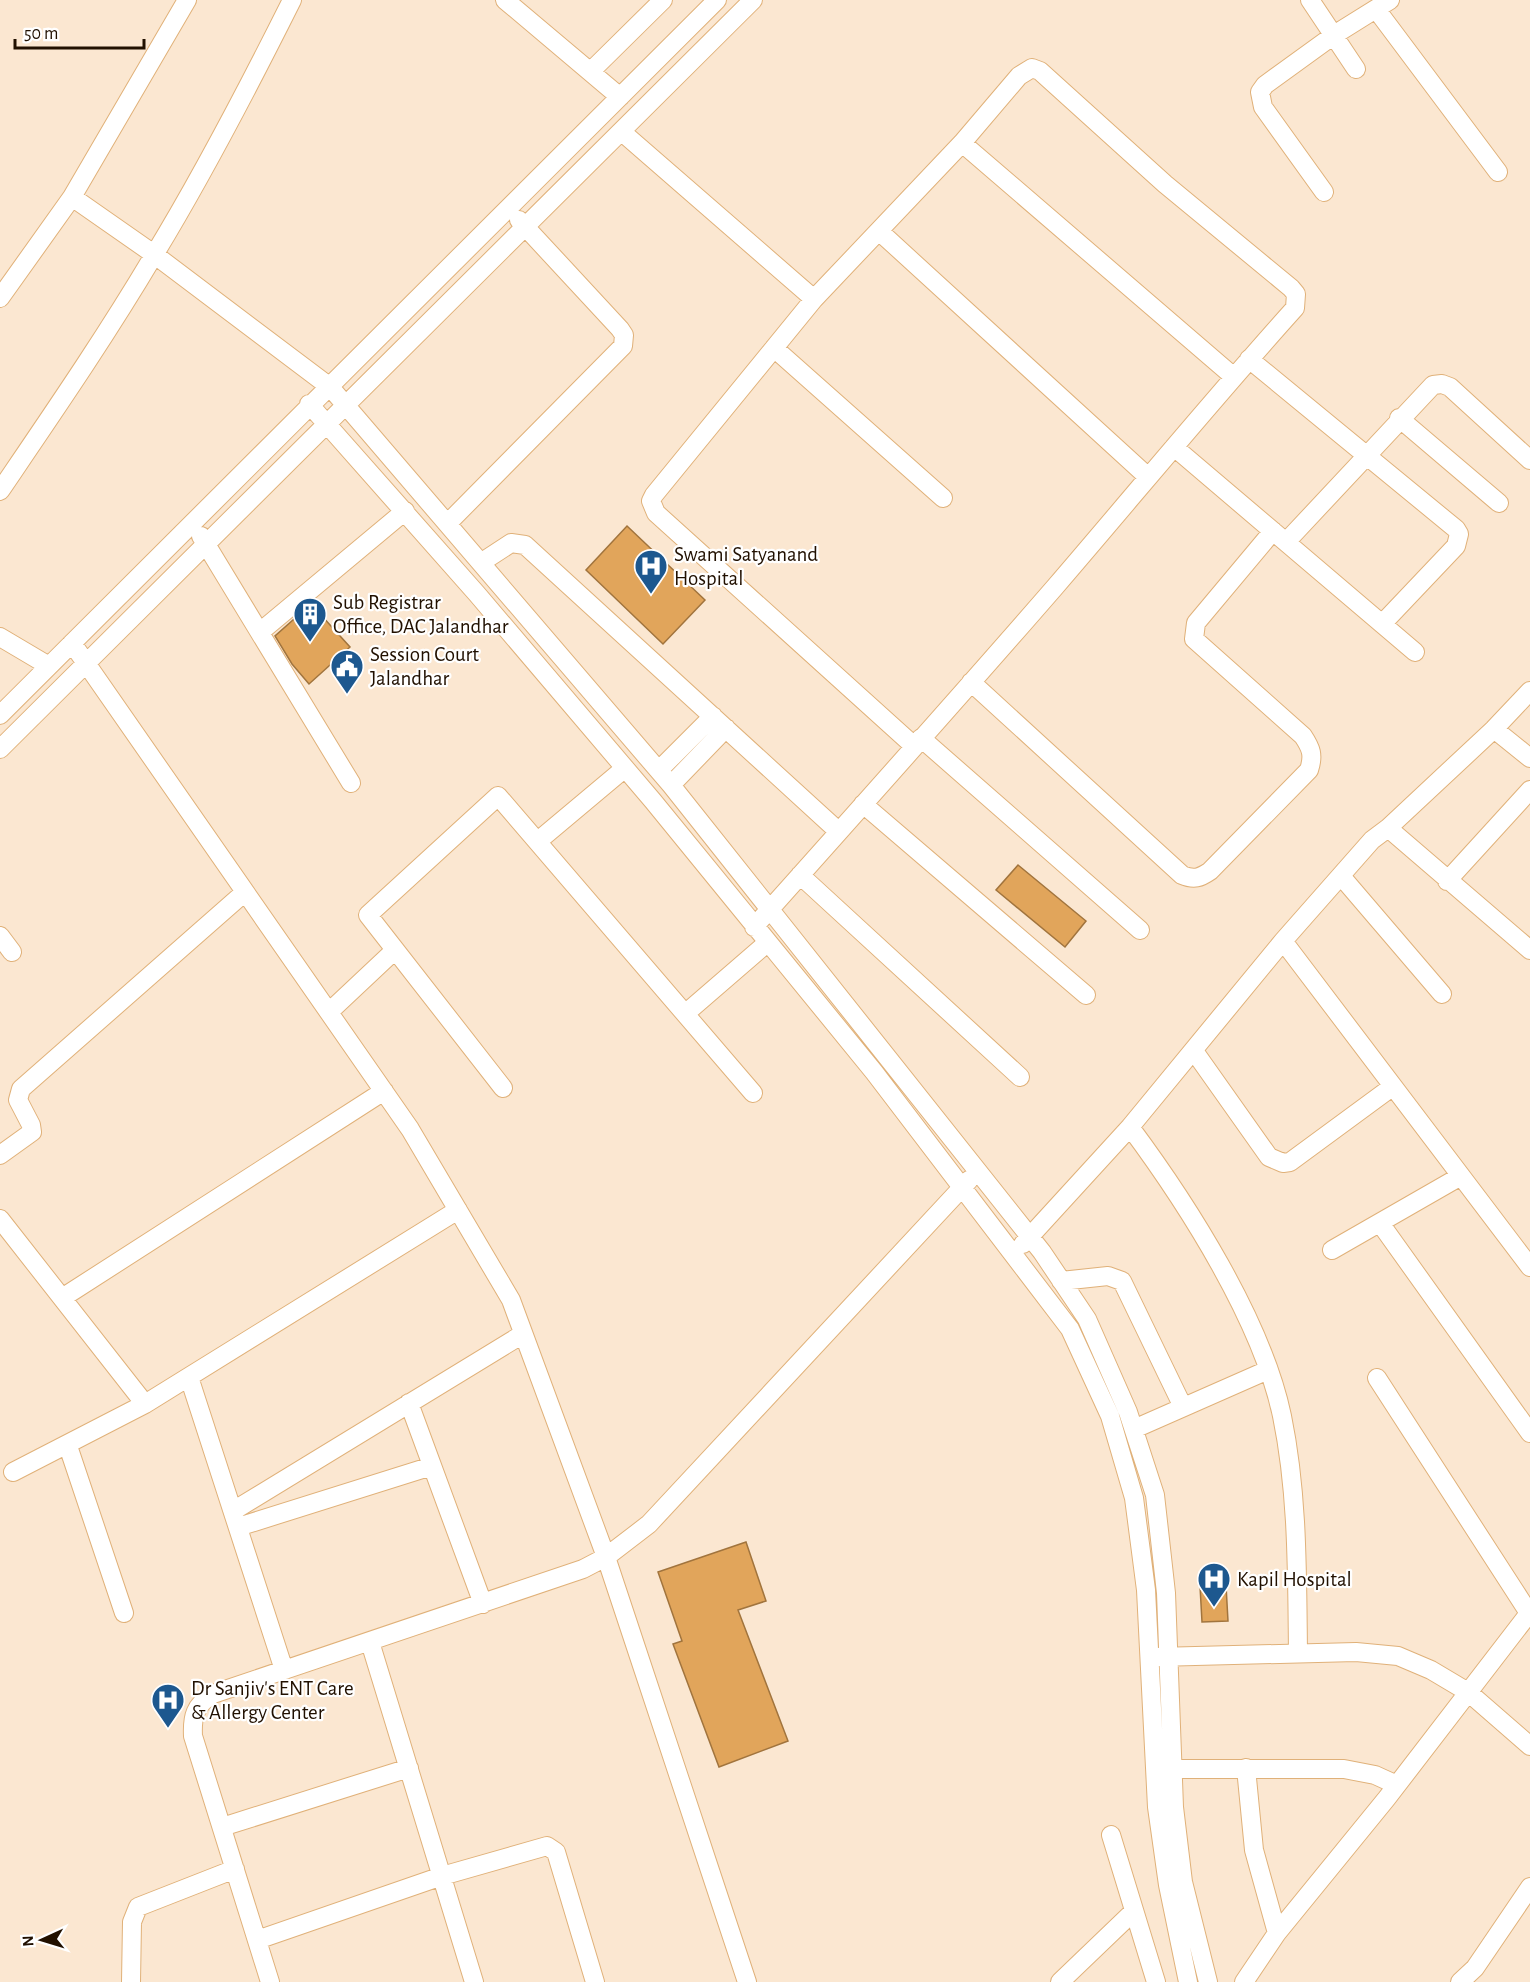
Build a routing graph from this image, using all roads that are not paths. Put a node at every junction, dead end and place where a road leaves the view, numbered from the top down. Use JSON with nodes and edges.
{"nodes":[{"id":1,"x":187,"y":0,"type":"edge"},
{"id":2,"x":292,"y":0,"type":"edge"},
{"id":3,"x":505,"y":0,"type":"edge"},
{"id":4,"x":663,"y":0,"type":"edge"},
{"id":5,"x":717,"y":0,"type":"edge"},
{"id":6,"x":753,"y":0,"type":"edge"},
{"id":7,"x":1310,"y":0,"type":"edge"},
{"id":8,"x":1383,"y":4,"type":"edge"},
{"id":9,"x":1334,"y":35,"type":"junction"},
{"id":10,"x":1356,"y":69,"type":"dead end"},
{"id":11,"x":591,"y":71,"type":"junction"},
{"id":12,"x":620,"y":97,"type":"junction"},
{"id":13,"x":622,"y":132,"type":"junction"},
{"id":14,"x":962,"y":143,"type":"junction"},
{"id":15,"x":1498,"y":172,"type":"dead end"},
{"id":16,"x":1324,"y":192,"type":"dead end"},
{"id":17,"x":72,"y":197,"type":"junction"},
{"id":18,"x":509,"y":208,"type":"junction"},
{"id":19,"x":526,"y":228,"type":"junction"},
{"id":20,"x":880,"y":232,"type":"junction"},
{"id":21,"x":155,"y":255,"type":"junction"},
{"id":22,"x":0,"y":298,"type":"edge"},
{"id":23,"x":814,"y":299,"type":"junction"},
{"id":24,"x":774,"y":348,"type":"junction"},
{"id":25,"x":1249,"y":359,"type":"junction"},
{"id":26,"x":1234,"y":377,"type":"junction"},
{"id":27,"x":330,"y":387,"type":"junction"},
{"id":28,"x":309,"y":404,"type":"junction"},
{"id":29,"x":346,"y":406,"type":"junction"},
{"id":30,"x":1399,"y":418,"type":"junction"},
{"id":31,"x":327,"y":424,"type":"junction"},
{"id":32,"x":1174,"y":447,"type":"junction"},
{"id":33,"x":1366,"y":454,"type":"junction"},
{"id":34,"x":1530,"y":460,"type":"edge"},
{"id":35,"x":1148,"y":477,"type":"junction"},
{"id":36,"x":0,"y":491,"type":"edge"},
{"id":37,"x":943,"y":498,"type":"dead end"},
{"id":38,"x":1498,"y":503,"type":"dead end"},
{"id":39,"x":405,"y":511,"type":"junction"},
{"id":40,"x":192,"y":522,"type":"junction"},
{"id":41,"x":448,"y":523,"type":"junction"},
{"id":42,"x":1279,"y":537,"type":"junction"},
{"id":43,"x":207,"y":544,"type":"junction"},
{"id":44,"x":482,"y":562,"type":"junction"},
{"id":45,"x":1382,"y":624,"type":"junction"},
{"id":46,"x":536,"y":628,"type":"junction"},
{"id":47,"x":260,"y":632,"type":"junction"},
{"id":48,"x":0,"y":637,"type":"edge"},
{"id":49,"x":519,"y":642,"type":"junction"},
{"id":50,"x":72,"y":643,"type":"junction"},
{"id":51,"x":1415,"y":652,"type":"dead end"},
{"id":52,"x":86,"y":664,"type":"junction"},
{"id":53,"x":49,"y":666,"type":"junction"},
{"id":54,"x":971,"y":682,"type":"junction"},
{"id":55,"x":1530,"y":691,"type":"edge"},
{"id":56,"x":0,"y":715,"type":"edge"},
{"id":57,"x":719,"y":722,"type":"junction"},
{"id":58,"x":1494,"y":729,"type":"junction"},
{"id":59,"x":918,"y":742,"type":"junction"},
{"id":60,"x":0,"y":749,"type":"edge"},
{"id":61,"x":1530,"y":758,"type":"edge"},
{"id":62,"x":625,"y":768,"type":"junction"},
{"id":63,"x":659,"y":770,"type":"junction"},
{"id":64,"x":351,"y":783,"type":"dead end"},
{"id":65,"x":671,"y":785,"type":"junction"},
{"id":66,"x":1530,"y":790,"type":"edge"},
{"id":67,"x":863,"y":804,"type":"junction"},
{"id":68,"x":1388,"y":828,"type":"junction"},
{"id":69,"x":838,"y":831,"type":"junction"},
{"id":70,"x":538,"y":841,"type":"junction"},
{"id":71,"x":800,"y":875,"type":"junction"},
{"id":72,"x":1341,"y":876,"type":"junction"},
{"id":73,"x":1447,"y":881,"type":"junction"},
{"id":74,"x":245,"y":892,"type":"junction"},
{"id":75,"x":770,"y":909,"type":"junction"},
{"id":76,"x":754,"y":927,"type":"junction"},
{"id":77,"x":1140,"y":930,"type":"dead end"},
{"id":78,"x":0,"y":936,"type":"edge"},
{"id":79,"x":1283,"y":941,"type":"junction"},
{"id":80,"x":767,"y":943,"type":"junction"},
{"id":81,"x":395,"y":950,"type":"junction"},
{"id":82,"x":1530,"y":950,"type":"edge"},
{"id":83,"x":12,"y":952,"type":"dead end"},
{"id":84,"x":1442,"y":994,"type":"dead end"},
{"id":85,"x":1086,"y":995,"type":"dead end"},
{"id":86,"x":329,"y":1011,"type":"junction"},
{"id":87,"x":686,"y":1013,"type":"junction"},
{"id":88,"x":1194,"y":1051,"type":"junction"},
{"id":89,"x":1020,"y":1077,"type":"dead end"},
{"id":90,"x":1392,"y":1087,"type":"junction"},
{"id":91,"x":503,"y":1088,"type":"dead end"},
{"id":92,"x":384,"y":1091,"type":"junction"},
{"id":93,"x":753,"y":1093,"type":"dead end"},
{"id":94,"x":1130,"y":1127,"type":"junction"},
{"id":95,"x":0,"y":1155,"type":"edge"},
{"id":96,"x":978,"y":1170,"type":"junction"},
{"id":97,"x":1461,"y":1176,"type":"junction"},
{"id":98,"x":962,"y":1187,"type":"junction"},
{"id":99,"x":458,"y":1210,"type":"junction"},
{"id":100,"x":0,"y":1219,"type":"edge"},
{"id":101,"x":1380,"y":1223,"type":"junction"},
{"id":102,"x":1029,"y":1236,"type":"junction"},
{"id":103,"x":1332,"y":1250,"type":"dead end"},
{"id":104,"x":1014,"y":1254,"type":"junction"},
{"id":105,"x":1530,"y":1267,"type":"edge"},
{"id":106,"x":1061,"y":1281,"type":"junction"},
{"id":107,"x":62,"y":1298,"type":"junction"},
{"id":108,"x":523,"y":1334,"type":"junction"},
{"id":109,"x":1268,"y":1370,"type":"junction"},
{"id":110,"x":189,"y":1377,"type":"junction"},
{"id":111,"x":1377,"y":1378,"type":"dead end"},
{"id":112,"x":409,"y":1403,"type":"junction"},
{"id":113,"x":145,"y":1404,"type":"junction"},
{"id":114,"x":1183,"y":1407,"type":"junction"},
{"id":115,"x":1134,"y":1429,"type":"junction"},
{"id":116,"x":1530,"y":1433,"type":"edge"},
{"id":117,"x":68,"y":1446,"type":"junction"},
{"id":118,"x":432,"y":1466,"type":"junction"},
{"id":119,"x":13,"y":1472,"type":"dead end"},
{"id":120,"x":235,"y":1519,"type":"junction"},
{"id":121,"x":606,"y":1557,"type":"junction"},
{"id":122,"x":483,"y":1604,"type":"junction"},
{"id":123,"x":124,"y":1613,"type":"dead end"},
{"id":124,"x":1529,"y":1613,"type":"edge"},
{"id":125,"x":370,"y":1642,"type":"junction"},
{"id":126,"x":1298,"y":1653,"type":"junction"},
{"id":127,"x":1150,"y":1657,"type":"junction"},
{"id":128,"x":1168,"y":1657,"type":"junction"},
{"id":129,"x":284,"y":1670,"type":"junction"},
{"id":130,"x":1468,"y":1692,"type":"junction"},
{"id":131,"x":1530,"y":1746,"type":"edge"},
{"id":132,"x":408,"y":1768,"type":"junction"},
{"id":133,"x":1246,"y":1768,"type":"junction"},
{"id":134,"x":1173,"y":1769,"type":"junction"},
{"id":135,"x":1397,"y":1785,"type":"junction"},
{"id":136,"x":222,"y":1827,"type":"junction"},
{"id":137,"x":1111,"y":1835,"type":"dead end"},
{"id":138,"x":235,"y":1869,"type":"junction"},
{"id":139,"x":442,"y":1876,"type":"junction"},
{"id":140,"x":1530,"y":1887,"type":"edge"},
{"id":141,"x":1134,"y":1911,"type":"junction"},
{"id":142,"x":1277,"y":1933,"type":"junction"},
{"id":143,"x":257,"y":1940,"type":"junction"},
{"id":144,"x":131,"y":1982,"type":"edge"},
{"id":145,"x":270,"y":1982,"type":"edge"},
{"id":146,"x":474,"y":1982,"type":"edge"},
{"id":147,"x":595,"y":1982,"type":"edge"},
{"id":148,"x":747,"y":1982,"type":"edge"},
{"id":149,"x":1060,"y":1982,"type":"edge"},
{"id":150,"x":1156,"y":1982,"type":"edge"},
{"id":151,"x":1188,"y":1982,"type":"edge"},
{"id":152,"x":1208,"y":1982,"type":"edge"},
{"id":153,"x":1244,"y":1982,"type":"edge"},
{"id":154,"x":1460,"y":1982,"type":"edge"}],
"edges":[{"from":1,"to":17,"type":"street"},
{"from":2,"to":21,"type":"street"},
{"from":3,"to":11,"type":"street"},
{"from":4,"to":11,"type":"street"},
{"from":5,"to":12,"type":"street"},
{"from":6,"to":13,"type":"street"},
{"from":7,"to":9,"type":"street"},
{"from":8,"to":9,"type":"street"},
{"from":8,"to":15,"type":"street"},
{"from":9,"to":10,"type":"street"},
{"from":9,"to":16,"type":"street"},
{"from":11,"to":12,"type":"street"},
{"from":12,"to":18,"type":"street"},
{"from":13,"to":19,"type":"street"},
{"from":13,"to":23,"type":"street"},
{"from":14,"to":20,"type":"street"},
{"from":14,"to":25,"type":"street"},
{"from":14,"to":26,"type":"street"},
{"from":17,"to":21,"type":"street"},
{"from":17,"to":22,"type":"street"},
{"from":18,"to":19,"type":"street"},
{"from":18,"to":27,"type":"street"},
{"from":19,"to":29,"type":"street"},
{"from":19,"to":41,"type":"street"},
{"from":20,"to":23,"type":"street"},
{"from":20,"to":35,"type":"street"},
{"from":21,"to":27,"type":"street"},
{"from":21,"to":36,"type":"street"},
{"from":23,"to":24,"type":"street"},
{"from":24,"to":37,"type":"street"},
{"from":24,"to":59,"type":"street"},
{"from":25,"to":26,"type":"street"},
{"from":25,"to":33,"type":"street"},
{"from":26,"to":32,"type":"street"},
{"from":27,"to":28,"type":"street"},
{"from":27,"to":29,"type":"street"},
{"from":28,"to":31,"type":"street"},
{"from":28,"to":40,"type":"street"},
{"from":29,"to":31,"type":"street"},
{"from":29,"to":41,"type":"street"},
{"from":30,"to":33,"type":"street"},
{"from":30,"to":34,"type":"street"},
{"from":30,"to":38,"type":"street"},
{"from":31,"to":39,"type":"street"},
{"from":31,"to":43,"type":"street"},
{"from":32,"to":35,"type":"street"},
{"from":32,"to":42,"type":"street"},
{"from":33,"to":42,"type":"street"},
{"from":33,"to":45,"type":"street"},
{"from":35,"to":54,"type":"street"},
{"from":39,"to":47,"type":"street"},
{"from":39,"to":49,"type":"street"},
{"from":40,"to":43,"type":"street"},
{"from":40,"to":50,"type":"street"},
{"from":41,"to":44,"type":"street"},
{"from":42,"to":45,"type":"street"},
{"from":42,"to":54,"type":"street"},
{"from":43,"to":47,"type":"street"},
{"from":43,"to":52,"type":"street"},
{"from":44,"to":46,"type":"street"},
{"from":44,"to":57,"type":"street"},
{"from":45,"to":51,"type":"street"},
{"from":46,"to":49,"type":"street"},
{"from":46,"to":63,"type":"street"},
{"from":47,"to":64,"type":"street"},
{"from":48,"to":53,"type":"street"},
{"from":49,"to":62,"type":"street"},
{"from":50,"to":52,"type":"street"},
{"from":50,"to":53,"type":"street"},
{"from":52,"to":60,"type":"street"},
{"from":52,"to":74,"type":"street"},
{"from":53,"to":56,"type":"street"},
{"from":54,"to":59,"type":"street"},
{"from":55,"to":58,"type":"street"},
{"from":57,"to":63,"type":"street"},
{"from":57,"to":65,"type":"street"},
{"from":57,"to":69,"type":"street"},
{"from":58,"to":61,"type":"street"},
{"from":58,"to":68,"type":"street"},
{"from":59,"to":67,"type":"street"},
{"from":59,"to":77,"type":"street"},
{"from":62,"to":70,"type":"street"},
{"from":62,"to":76,"type":"street"},
{"from":63,"to":65,"type":"street"},
{"from":65,"to":75,"type":"street"},
{"from":66,"to":73,"type":"street"},
{"from":67,"to":69,"type":"street"},
{"from":67,"to":85,"type":"street"},
{"from":68,"to":72,"type":"street"},
{"from":68,"to":73,"type":"street"},
{"from":69,"to":71,"type":"street"},
{"from":70,"to":81,"type":"street"},
{"from":70,"to":87,"type":"street"},
{"from":71,"to":75,"type":"street"},
{"from":71,"to":89,"type":"street"},
{"from":72,"to":79,"type":"street"},
{"from":72,"to":84,"type":"street"},
{"from":73,"to":82,"type":"street"},
{"from":74,"to":86,"type":"street"},
{"from":74,"to":95,"type":"street"},
{"from":75,"to":76,"type":"street"},
{"from":75,"to":96,"type":"street"},
{"from":76,"to":80,"type":"street"},
{"from":78,"to":83,"type":"street"},
{"from":79,"to":88,"type":"street"},
{"from":79,"to":90,"type":"street"},
{"from":80,"to":87,"type":"street"},
{"from":80,"to":98,"type":"street"},
{"from":81,"to":86,"type":"street"},
{"from":81,"to":91,"type":"street"},
{"from":86,"to":92,"type":"street"},
{"from":87,"to":93,"type":"street"},
{"from":88,"to":90,"type":"street"},
{"from":88,"to":94,"type":"street"},
{"from":90,"to":97,"type":"street"},
{"from":92,"to":99,"type":"street"},
{"from":92,"to":107,"type":"street"},
{"from":94,"to":102,"type":"street"},
{"from":94,"to":109,"type":"street"},
{"from":96,"to":98,"type":"street"},
{"from":96,"to":102,"type":"street"},
{"from":97,"to":101,"type":"street"},
{"from":97,"to":105,"type":"street"},
{"from":98,"to":104,"type":"street"},
{"from":98,"to":121,"type":"street"},
{"from":99,"to":108,"type":"street"},
{"from":99,"to":110,"type":"street"},
{"from":100,"to":107,"type":"street"},
{"from":101,"to":103,"type":"street"},
{"from":101,"to":116,"type":"street"},
{"from":102,"to":104,"type":"street"},
{"from":102,"to":106,"type":"street"},
{"from":104,"to":127,"type":"street"},
{"from":106,"to":114,"type":"street"},
{"from":106,"to":115,"type":"street"},
{"from":107,"to":113,"type":"street"},
{"from":108,"to":112,"type":"street"},
{"from":108,"to":121,"type":"street"},
{"from":109,"to":114,"type":"street"},
{"from":109,"to":126,"type":"street"},
{"from":110,"to":113,"type":"street"},
{"from":110,"to":120,"type":"street"},
{"from":111,"to":124,"type":"street"},
{"from":112,"to":118,"type":"street"},
{"from":112,"to":120,"type":"street"},
{"from":113,"to":117,"type":"street"},
{"from":114,"to":115,"type":"street"},
{"from":115,"to":128,"type":"street"},
{"from":117,"to":119,"type":"street"},
{"from":117,"to":123,"type":"street"},
{"from":118,"to":120,"type":"street"},
{"from":118,"to":122,"type":"street"},
{"from":120,"to":129,"type":"street"},
{"from":121,"to":122,"type":"street"},
{"from":121,"to":148,"type":"street"},
{"from":122,"to":125,"type":"street"},
{"from":124,"to":130,"type":"street"},
{"from":125,"to":129,"type":"street"},
{"from":125,"to":132,"type":"street"},
{"from":126,"to":128,"type":"street"},
{"from":126,"to":130,"type":"street"},
{"from":127,"to":128,"type":"street"},
{"from":127,"to":151,"type":"street"},
{"from":128,"to":134,"type":"street"},
{"from":129,"to":136,"type":"street"},
{"from":130,"to":131,"type":"street"},
{"from":130,"to":135,"type":"street"},
{"from":132,"to":136,"type":"street"},
{"from":132,"to":139,"type":"street"},
{"from":133,"to":134,"type":"street"},
{"from":133,"to":135,"type":"street"},
{"from":133,"to":142,"type":"street"},
{"from":134,"to":152,"type":"street"},
{"from":135,"to":142,"type":"street"},
{"from":136,"to":138,"type":"street"},
{"from":137,"to":141,"type":"street"},
{"from":138,"to":143,"type":"street"},
{"from":138,"to":144,"type":"street"},
{"from":139,"to":143,"type":"street"},
{"from":139,"to":146,"type":"street"},
{"from":139,"to":147,"type":"street"},
{"from":140,"to":154,"type":"street"},
{"from":141,"to":149,"type":"street"},
{"from":141,"to":150,"type":"street"},
{"from":142,"to":153,"type":"street"},
{"from":143,"to":145,"type":"street"}]}
